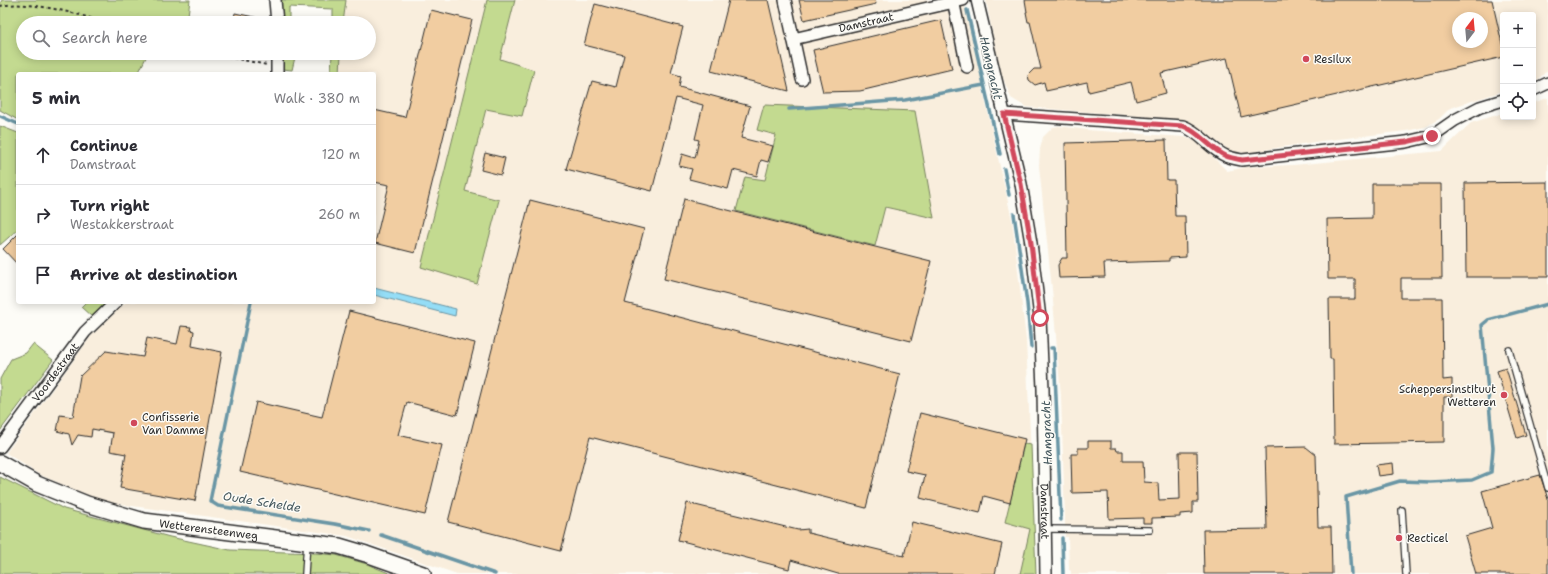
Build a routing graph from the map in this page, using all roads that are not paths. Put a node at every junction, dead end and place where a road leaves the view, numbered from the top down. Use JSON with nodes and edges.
{"nodes":[{"id":1,"x":275,"y":0,"type":"edge"},
{"id":2,"x":785,"y":0,"type":"edge"},
{"id":3,"x":976,"y":0,"type":"edge"},
{"id":4,"x":956,"y":1,"type":"edge"},
{"id":5,"x":276,"y":16,"type":"edge"},
{"id":6,"x":793,"y":39,"type":"junction"},
{"id":7,"x":967,"y":68,"type":"dead end"},
{"id":8,"x":802,"y":79,"type":"dead end"},
{"id":9,"x":1548,"y":83,"type":"edge"},
{"id":10,"x":1536,"y":89,"type":"edge"},
{"id":11,"x":1500,"y":101,"type":"edge"},
{"id":12,"x":1004,"y":114,"type":"junction"},
{"id":13,"x":114,"y":304,"type":"edge"},
{"id":14,"x":1509,"y":350,"type":"dead end"},
{"id":15,"x":0,"y":447,"type":"edge"},
{"id":16,"x":0,"y":463,"type":"edge"},
{"id":17,"x":1548,"y":488,"type":"edge"},
{"id":18,"x":1402,"y":510,"type":"dead end"},
{"id":19,"x":1045,"y":529,"type":"junction"},
{"id":20,"x":1150,"y":530,"type":"dead end"},
{"id":21,"x":307,"y":541,"type":"junction"},
{"id":22,"x":305,"y":574,"type":"edge"},
{"id":23,"x":423,"y":574,"type":"edge"},
{"id":24,"x":1046,"y":574,"type":"edge"},
{"id":25,"x":1406,"y":574,"type":"edge"}],
"edges":[{"from":1,"to":5,"type":"street"},
{"from":2,"to":6,"type":"street"},
{"from":3,"to":12,"type":"street","name":"Damstraat"},
{"from":4,"to":6,"type":"street","name":"Damstraat"},
{"from":4,"to":7,"type":"street"},
{"from":6,"to":8,"type":"street"},
{"from":9,"to":10,"type":"street"},
{"from":11,"to":12,"type":"street"},
{"from":12,"to":19,"type":"street","name":"Damstraat"},
{"from":13,"to":15,"type":"street","name":"Voordestraat"},
{"from":14,"to":17,"type":"lane"},
{"from":16,"to":21,"type":"street","name":"Wetterensteenweg"},
{"from":18,"to":25,"type":"lane"},
{"from":19,"to":20,"type":"lane"},
{"from":19,"to":24,"type":"street","name":"Damstraat"},
{"from":21,"to":22,"type":"lane"},
{"from":21,"to":23,"type":"street","name":"Wetterensteenweg"}]}
